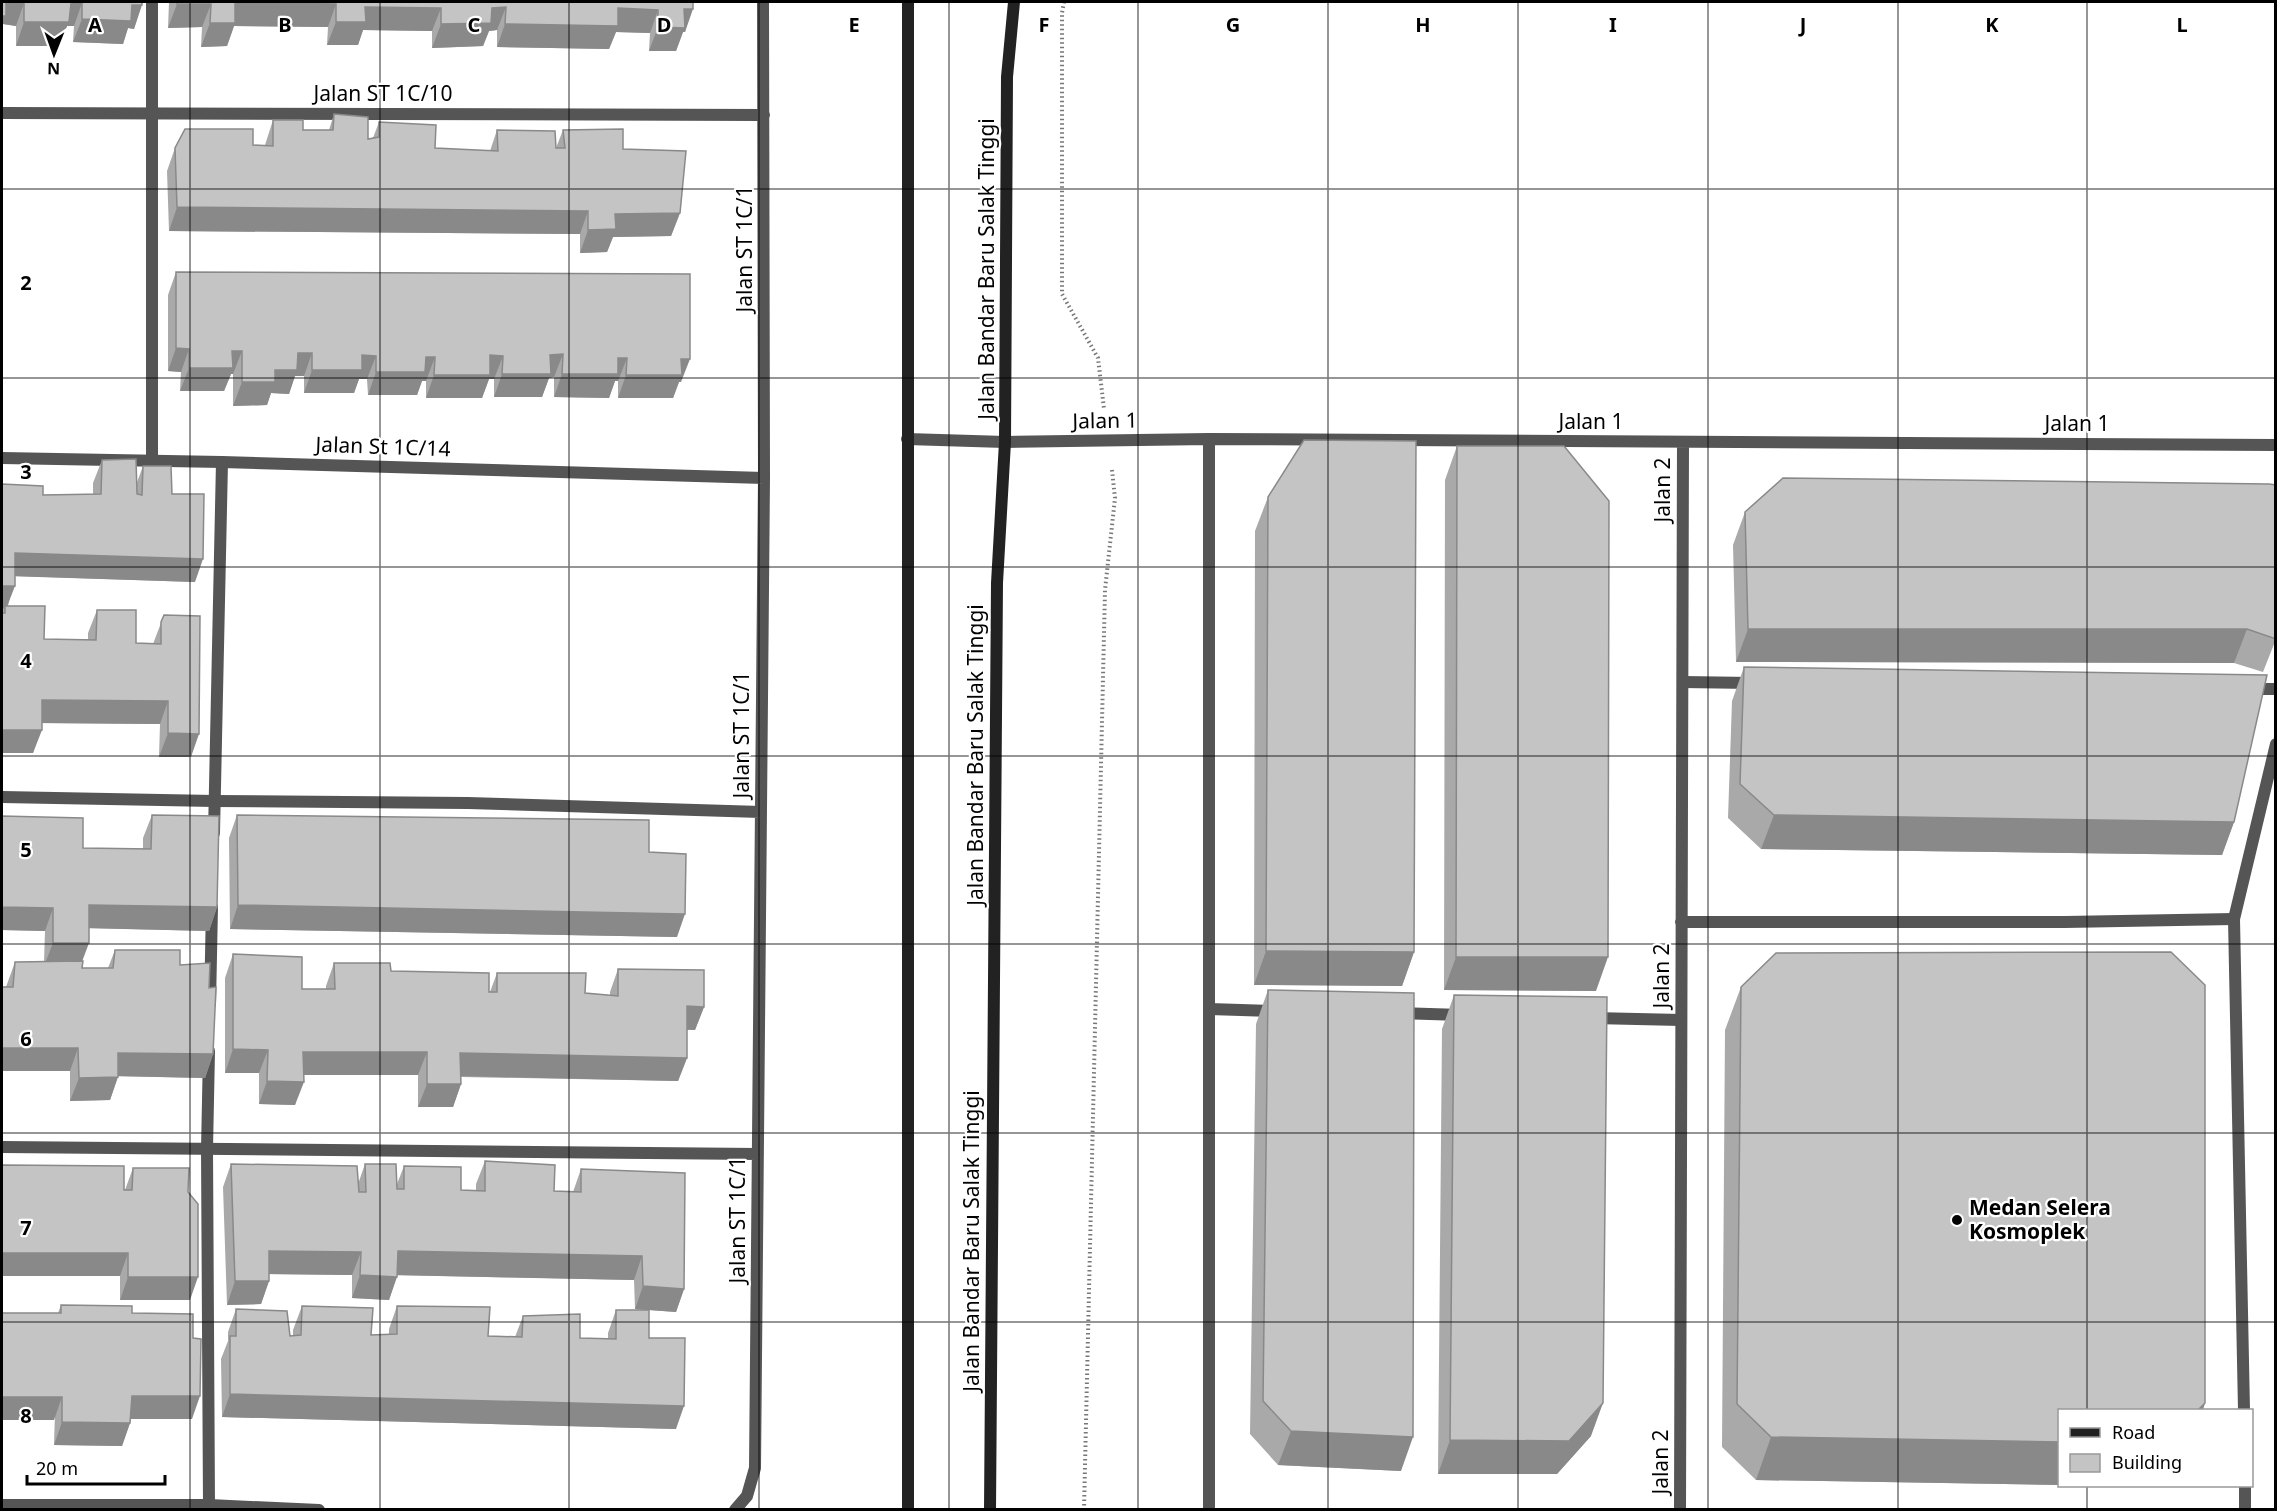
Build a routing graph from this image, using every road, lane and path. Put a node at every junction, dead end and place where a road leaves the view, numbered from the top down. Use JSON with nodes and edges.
{"nodes":[{"id":1,"x":152,"y":2,"type":"edge"},
{"id":2,"x":763,"y":2,"type":"edge"},
{"id":3,"x":908,"y":2,"type":"edge"},
{"id":4,"x":1014,"y":2,"type":"edge"},
{"id":5,"x":1064,"y":2,"type":"edge"},
{"id":6,"x":2,"y":112,"type":"edge"},
{"id":7,"x":152,"y":113,"type":"junction"},
{"id":8,"x":764,"y":115,"type":"junction"},
{"id":9,"x":1098,"y":358,"type":"dead end"},
{"id":10,"x":907,"y":439,"type":"junction"},
{"id":11,"x":1209,"y":439,"type":"junction"},
{"id":12,"x":1005,"y":442,"type":"junction"},
{"id":13,"x":1683,"y":442,"type":"junction"},
{"id":14,"x":2276,"y":445,"type":"edge"},
{"id":15,"x":2,"y":458,"type":"edge"},
{"id":16,"x":152,"y":461,"type":"junction"},
{"id":17,"x":222,"y":462,"type":"junction"},
{"id":18,"x":764,"y":478,"type":"junction"},
{"id":19,"x":1115,"y":498,"type":"dead end"},
{"id":20,"x":1683,"y":682,"type":"junction"},
{"id":21,"x":1766,"y":683,"type":"edge"},
{"id":22,"x":2240,"y":689,"type":"edge"},
{"id":23,"x":2276,"y":689,"type":"edge"},
{"id":24,"x":2276,"y":744,"type":"edge"},
{"id":25,"x":2,"y":797,"type":"edge"},
{"id":26,"x":214,"y":801,"type":"junction"},
{"id":27,"x":761,"y":812,"type":"junction"},
{"id":28,"x":213,"y":849,"type":"edge"},
{"id":29,"x":212,"y":897,"type":"edge"},
{"id":30,"x":2234,"y":919,"type":"junction"},
{"id":31,"x":1682,"y":922,"type":"junction"},
{"id":32,"x":1209,"y":1009,"type":"junction"},
{"id":33,"x":1291,"y":1011,"type":"edge"},
{"id":34,"x":1386,"y":1013,"type":"edge"},
{"id":35,"x":1469,"y":1015,"type":"edge"},
{"id":36,"x":210,"y":1017,"type":"edge"},
{"id":37,"x":1575,"y":1017,"type":"edge"},
{"id":38,"x":1681,"y":1020,"type":"junction"},
{"id":39,"x":209,"y":1041,"type":"edge"},
{"id":40,"x":2,"y":1147,"type":"edge"},
{"id":41,"x":207,"y":1149,"type":"junction"},
{"id":42,"x":758,"y":1154,"type":"junction"},
{"id":43,"x":2244,"y":1409,"type":"edge"},
{"id":44,"x":2245,"y":1487,"type":"edge"},
{"id":45,"x":2,"y":1505,"type":"edge"},
{"id":46,"x":209,"y":1505,"type":"junction"},
{"id":47,"x":319,"y":1509,"type":"edge"},
{"id":48,"x":735,"y":1509,"type":"edge"},
{"id":49,"x":908,"y":1509,"type":"edge"},
{"id":50,"x":990,"y":1509,"type":"edge"},
{"id":51,"x":1084,"y":1509,"type":"edge"},
{"id":52,"x":1209,"y":1509,"type":"edge"},
{"id":53,"x":1680,"y":1509,"type":"edge"},
{"id":54,"x":2246,"y":1509,"type":"edge"}],
"edges":[{"from":1,"to":7,"type":"street"},
{"from":2,"to":8,"type":"street","name":"Jalan ST 1C/1"},
{"from":3,"to":10,"type":"main road"},
{"from":4,"to":12,"type":"main road","name":"Jalan Bandar Baru Salak Tinggi"},
{"from":5,"to":9,"type":"path"},
{"from":6,"to":7,"type":"street","name":"Jalan ST 1C/10"},
{"from":7,"to":8,"type":"street","name":"Jalan ST 1C/10"},
{"from":7,"to":16,"type":"street"},
{"from":8,"to":18,"type":"street","name":"Jalan ST 1C/1"},
{"from":10,"to":12,"type":"street","name":"Jalan 1"},
{"from":10,"to":49,"type":"main road"},
{"from":11,"to":12,"type":"street","name":"Jalan 1"},
{"from":11,"to":13,"type":"street","name":"Jalan 1"},
{"from":11,"to":32,"type":"street"},
{"from":12,"to":50,"type":"main road","name":"Jalan Bandar Baru Salak Tinggi"},
{"from":13,"to":14,"type":"street","name":"Jalan 1"},
{"from":13,"to":20,"type":"street","name":"Jalan 2"},
{"from":15,"to":16,"type":"street","name":"Jalan St 1C/14"},
{"from":16,"to":17,"type":"street","name":"Jalan St 1C/14"},
{"from":17,"to":18,"type":"street","name":"Jalan St 1C/14"},
{"from":17,"to":26,"type":"street"},
{"from":18,"to":27,"type":"street","name":"Jalan ST 1C/1"},
{"from":19,"to":51,"type":"path"},
{"from":20,"to":21,"type":"street"},
{"from":20,"to":31,"type":"street","name":"Jalan 2"},
{"from":22,"to":23,"type":"street"},
{"from":24,"to":30,"type":"street"},
{"from":25,"to":26,"type":"street"},
{"from":26,"to":27,"type":"street"},
{"from":26,"to":28,"type":"street"},
{"from":27,"to":42,"type":"street","name":"Jalan ST 1C/1"},
{"from":29,"to":36,"type":"street"},
{"from":30,"to":31,"type":"street"},
{"from":30,"to":43,"type":"street"},
{"from":31,"to":38,"type":"street","name":"Jalan 2"},
{"from":32,"to":33,"type":"street"},
{"from":32,"to":52,"type":"street"},
{"from":34,"to":35,"type":"street"},
{"from":37,"to":38,"type":"street"},
{"from":38,"to":53,"type":"street","name":"Jalan 2"},
{"from":39,"to":41,"type":"street"},
{"from":40,"to":41,"type":"street"},
{"from":41,"to":42,"type":"street"},
{"from":41,"to":46,"type":"street"},
{"from":42,"to":48,"type":"street","name":"Jalan ST 1C/1"},
{"from":44,"to":54,"type":"street"},
{"from":45,"to":46,"type":"street"},
{"from":46,"to":47,"type":"street"}]}
